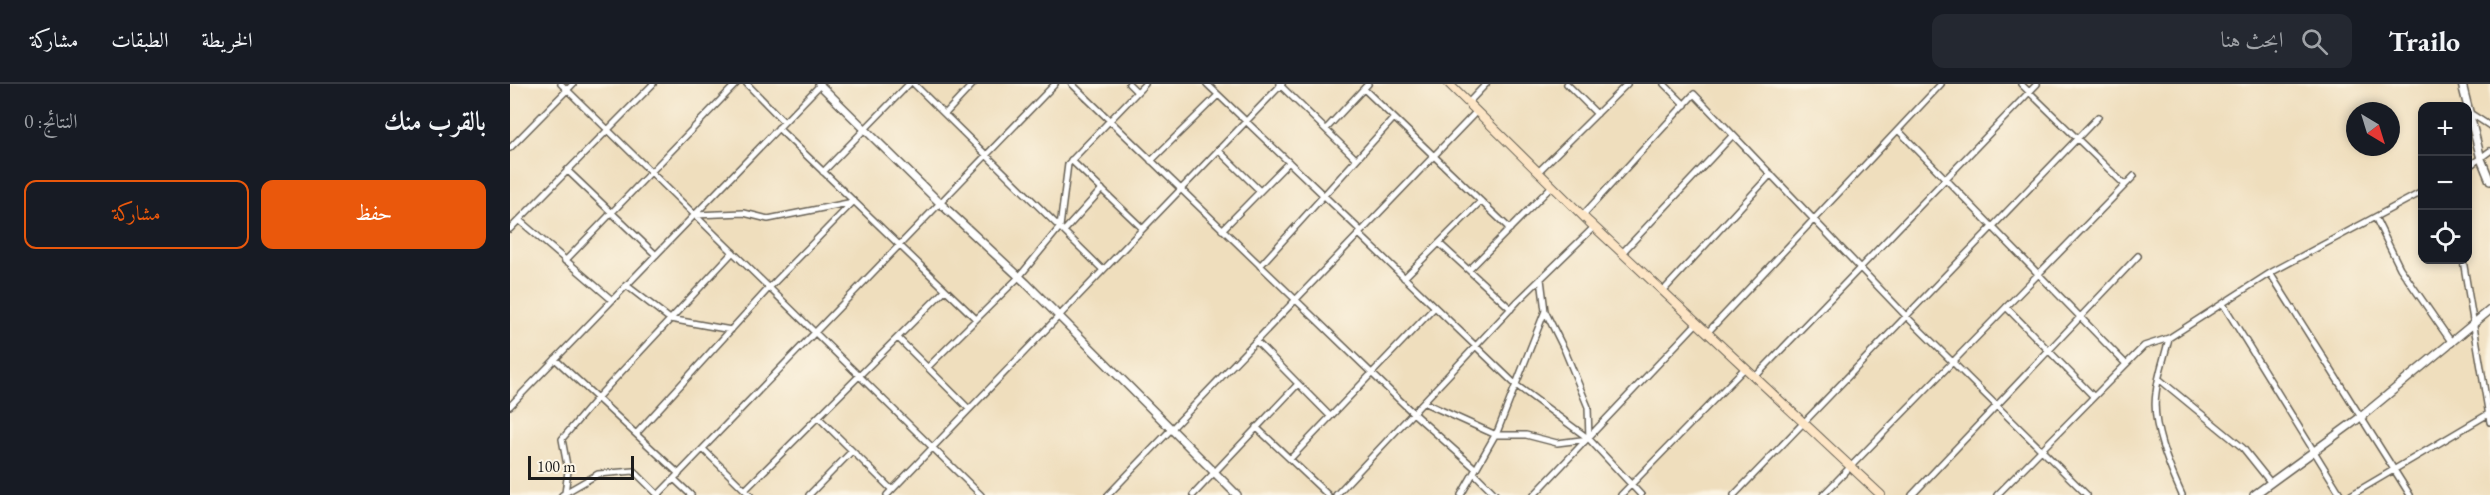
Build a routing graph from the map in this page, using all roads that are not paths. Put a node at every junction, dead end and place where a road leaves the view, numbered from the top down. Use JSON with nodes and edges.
{"nodes":[{"id":1,"x":561,"y":84,"type":"edge"},
{"id":2,"x":573,"y":84,"type":"edge"},
{"id":3,"x":652,"y":84,"type":"edge"},
{"id":4,"x":747,"y":84,"type":"edge"},
{"id":5,"x":820,"y":84,"type":"edge"},
{"id":6,"x":909,"y":84,"type":"edge"},
{"id":7,"x":914,"y":84,"type":"edge"},
{"id":8,"x":973,"y":84,"type":"edge"},
{"id":9,"x":1054,"y":84,"type":"edge"},
{"id":10,"x":1072,"y":84,"type":"edge"},
{"id":11,"x":1129,"y":84,"type":"edge"},
{"id":12,"x":1145,"y":84,"type":"edge"},
{"id":13,"x":1207,"y":84,"type":"edge"},
{"id":14,"x":1281,"y":84,"type":"edge"},
{"id":15,"x":1368,"y":84,"type":"edge"},
{"id":16,"x":1449,"y":84,"type":"edge"},
{"id":17,"x":1486,"y":84,"type":"edge"},
{"id":18,"x":1567,"y":84,"type":"edge"},
{"id":19,"x":1627,"y":84,"type":"edge"},
{"id":20,"x":1664,"y":84,"type":"edge"},
{"id":21,"x":1941,"y":84,"type":"edge"},
{"id":22,"x":2021,"y":84,"type":"edge"},
{"id":23,"x":2037,"y":84,"type":"edge"},
{"id":24,"x":2462,"y":84,"type":"edge"},
{"id":25,"x":734,"y":85,"type":"edge"},
{"id":26,"x":1364,"y":89,"type":"junction"},
{"id":27,"x":567,"y":90,"type":"junction"},
{"id":28,"x":1137,"y":92,"type":"junction"},
{"id":29,"x":2029,"y":92,"type":"junction"},
{"id":30,"x":1218,"y":95,"type":"junction"},
{"id":31,"x":2467,"y":102,"type":"edge"},
{"id":32,"x":1468,"y":103,"type":"junction"},
{"id":33,"x":1685,"y":105,"type":"junction"},
{"id":34,"x":1477,"y":111,"type":"junction"},
{"id":35,"x":945,"y":114,"type":"junction"},
{"id":36,"x":1597,"y":114,"type":"junction"},
{"id":37,"x":2472,"y":114,"type":"edge"},
{"id":38,"x":2098,"y":117,"type":"dead end"},
{"id":39,"x":1394,"y":118,"type":"junction"},
{"id":40,"x":1109,"y":121,"type":"junction"},
{"id":41,"x":1246,"y":121,"type":"junction"},
{"id":42,"x":2472,"y":121,"type":"edge"},
{"id":43,"x":784,"y":122,"type":"junction"},
{"id":44,"x":2490,"y":126,"type":"edge"},
{"id":45,"x":778,"y":128,"type":"junction"},
{"id":46,"x":607,"y":129,"type":"junction"},
{"id":47,"x":1326,"y":129,"type":"junction"},
{"id":48,"x":866,"y":130,"type":"junction"},
{"id":49,"x":1898,"y":130,"type":"junction"},
{"id":50,"x":1733,"y":135,"type":"junction"},
{"id":51,"x":2077,"y":139,"type":"junction"},
{"id":52,"x":510,"y":148,"type":"edge"},
{"id":53,"x":1218,"y":150,"type":"junction"},
{"id":54,"x":2490,"y":151,"type":"edge"},
{"id":55,"x":987,"y":154,"type":"junction"},
{"id":56,"x":1433,"y":156,"type":"junction"},
{"id":57,"x":1356,"y":159,"type":"junction"},
{"id":58,"x":2481,"y":159,"type":"junction"},
{"id":59,"x":1071,"y":160,"type":"junction"},
{"id":60,"x":1151,"y":161,"type":"junction"},
{"id":61,"x":1289,"y":162,"type":"junction"},
{"id":62,"x":2472,"y":165,"type":"edge"},
{"id":63,"x":567,"y":170,"type":"junction"},
{"id":64,"x":823,"y":172,"type":"junction"},
{"id":65,"x":1538,"y":172,"type":"junction"},
{"id":66,"x":652,"y":173,"type":"junction"},
{"id":67,"x":1771,"y":174,"type":"junction"},
{"id":68,"x":2134,"y":176,"type":"dead end"},
{"id":69,"x":1946,"y":178,"type":"junction"},
{"id":70,"x":2490,"y":181,"type":"edge"},
{"id":71,"x":1552,"y":186,"type":"junction"},
{"id":72,"x":2125,"y":186,"type":"junction"},
{"id":73,"x":1102,"y":189,"type":"junction"},
{"id":74,"x":1180,"y":189,"type":"junction"},
{"id":75,"x":1260,"y":191,"type":"junction"},
{"id":76,"x":2418,"y":194,"type":"edge"},
{"id":77,"x":1324,"y":195,"type":"junction"},
{"id":78,"x":1481,"y":201,"type":"junction"},
{"id":79,"x":853,"y":202,"type":"junction"},
{"id":80,"x":940,"y":203,"type":"junction"},
{"id":81,"x":612,"y":213,"type":"junction"},
{"id":82,"x":695,"y":214,"type":"junction"},
{"id":83,"x":1583,"y":215,"type":"junction"},
{"id":84,"x":2375,"y":217,"type":"junction"},
{"id":85,"x":1814,"y":219,"type":"junction"},
{"id":86,"x":519,"y":220,"type":"junction"},
{"id":87,"x":1993,"y":226,"type":"junction"},
{"id":88,"x":1594,"y":227,"type":"junction"},
{"id":89,"x":1142,"y":228,"type":"junction"},
{"id":90,"x":510,"y":229,"type":"edge"},
{"id":91,"x":1062,"y":229,"type":"junction"},
{"id":92,"x":1510,"y":229,"type":"junction"},
{"id":93,"x":1222,"y":230,"type":"junction"},
{"id":94,"x":1360,"y":232,"type":"junction"},
{"id":95,"x":1439,"y":243,"type":"junction"},
{"id":96,"x":898,"y":247,"type":"junction"},
{"id":97,"x":733,"y":252,"type":"junction"},
{"id":98,"x":1622,"y":253,"type":"junction"},
{"id":99,"x":656,"y":255,"type":"junction"},
{"id":100,"x":2138,"y":256,"type":"dead end"},
{"id":101,"x":566,"y":261,"type":"junction"},
{"id":102,"x":2464,"y":264,"type":"edge"},
{"id":103,"x":1260,"y":266,"type":"junction"},
{"id":104,"x":1860,"y":267,"type":"junction"},
{"id":105,"x":1102,"y":269,"type":"junction"},
{"id":106,"x":1469,"y":270,"type":"junction"},
{"id":107,"x":2270,"y":273,"type":"junction"},
{"id":108,"x":2039,"y":274,"type":"junction"},
{"id":109,"x":1019,"y":277,"type":"junction"},
{"id":110,"x":1404,"y":278,"type":"junction"},
{"id":111,"x":1540,"y":279,"type":"junction"},
{"id":112,"x":626,"y":285,"type":"junction"},
{"id":113,"x":769,"y":288,"type":"junction"},
{"id":114,"x":945,"y":290,"type":"junction"},
{"id":115,"x":1663,"y":291,"type":"junction"},
{"id":116,"x":612,"y":300,"type":"junction"},
{"id":117,"x":1295,"y":300,"type":"junction"},
{"id":118,"x":2223,"y":304,"type":"junction"},
{"id":119,"x":1435,"y":307,"type":"junction"},
{"id":120,"x":2006,"y":307,"type":"junction"},
{"id":121,"x":1511,"y":309,"type":"junction"},
{"id":122,"x":2490,"y":310,"type":"edge"},
{"id":123,"x":1545,"y":311,"type":"junction"},
{"id":124,"x":1058,"y":316,"type":"junction"},
{"id":125,"x":1906,"y":316,"type":"junction"},
{"id":126,"x":2081,"y":317,"type":"junction"},
{"id":127,"x":670,"y":319,"type":"junction"},
{"id":128,"x":976,"y":319,"type":"junction"},
{"id":129,"x":1697,"y":323,"type":"junction"},
{"id":130,"x":2474,"y":325,"type":"junction"},
{"id":131,"x":730,"y":330,"type":"junction"},
{"id":132,"x":815,"y":333,"type":"junction"},
{"id":133,"x":1707,"y":333,"type":"junction"},
{"id":134,"x":898,"y":338,"type":"junction"},
{"id":135,"x":2169,"y":338,"type":"junction"},
{"id":136,"x":1256,"y":341,"type":"junction"},
{"id":137,"x":2452,"y":343,"type":"junction"},
{"id":138,"x":1476,"y":347,"type":"junction"},
{"id":139,"x":2049,"y":351,"type":"junction"},
{"id":140,"x":555,"y":359,"type":"junction"},
{"id":141,"x":1953,"y":362,"type":"junction"},
{"id":142,"x":2126,"y":363,"type":"junction"},
{"id":143,"x":928,"y":367,"type":"junction"},
{"id":144,"x":1745,"y":368,"type":"junction"},
{"id":145,"x":1372,"y":373,"type":"junction"},
{"id":146,"x":861,"y":377,"type":"junction"},
{"id":147,"x":1755,"y":377,"type":"junction"},
{"id":148,"x":2159,"y":380,"type":"junction"},
{"id":149,"x":1298,"y":384,"type":"junction"},
{"id":150,"x":1516,"y":385,"type":"junction"},
{"id":151,"x":2093,"y":396,"type":"junction"},
{"id":152,"x":597,"y":398,"type":"junction"},
{"id":153,"x":1425,"y":403,"type":"junction"},
{"id":154,"x":1997,"y":405,"type":"junction"},
{"id":155,"x":510,"y":406,"type":"edge"},
{"id":156,"x":969,"y":409,"type":"junction"},
{"id":157,"x":2489,"y":413,"type":"edge"},
{"id":158,"x":1414,"y":414,"type":"junction"},
{"id":159,"x":1330,"y":416,"type":"junction"},
{"id":160,"x":2362,"y":416,"type":"junction"},
{"id":161,"x":819,"y":418,"type":"junction"},
{"id":162,"x":2490,"y":422,"type":"edge"},
{"id":163,"x":1803,"y":423,"type":"junction"},
{"id":164,"x":1257,"y":427,"type":"junction"},
{"id":165,"x":1170,"y":429,"type":"junction"},
{"id":166,"x":636,"y":434,"type":"junction"},
{"id":167,"x":1496,"y":435,"type":"junction"},
{"id":168,"x":1589,"y":439,"type":"junction"},
{"id":169,"x":932,"y":447,"type":"junction"},
{"id":170,"x":703,"y":449,"type":"junction"},
{"id":171,"x":2041,"y":449,"type":"junction"},
{"id":172,"x":2316,"y":450,"type":"junction"},
{"id":173,"x":852,"y":451,"type":"junction"},
{"id":174,"x":1290,"y":459,"type":"junction"},
{"id":175,"x":1850,"y":466,"type":"junction"},
{"id":176,"x":1475,"y":471,"type":"junction"},
{"id":177,"x":2396,"y":471,"type":"junction"},
{"id":178,"x":1214,"y":472,"type":"junction"},
{"id":179,"x":676,"y":476,"type":"junction"},
{"id":180,"x":2271,"y":483,"type":"junction"},
{"id":181,"x":1631,"y":485,"type":"junction"},
{"id":182,"x":747,"y":493,"type":"edge"},
{"id":183,"x":889,"y":493,"type":"edge"},
{"id":184,"x":564,"y":494,"type":"edge"},
{"id":185,"x":658,"y":495,"type":"edge"},
{"id":186,"x":690,"y":495,"type":"edge"},
{"id":187,"x":809,"y":495,"type":"edge"},
{"id":188,"x":981,"y":495,"type":"edge"},
{"id":189,"x":1108,"y":495,"type":"edge"},
{"id":190,"x":1193,"y":495,"type":"edge"},
{"id":191,"x":1237,"y":495,"type":"edge"},
{"id":192,"x":1328,"y":495,"type":"edge"},
{"id":193,"x":1336,"y":495,"type":"edge"},
{"id":194,"x":1461,"y":495,"type":"edge"},
{"id":195,"x":1496,"y":495,"type":"edge"},
{"id":196,"x":1534,"y":495,"type":"edge"},
{"id":197,"x":1622,"y":495,"type":"edge"},
{"id":198,"x":1641,"y":495,"type":"edge"},
{"id":199,"x":1734,"y":495,"type":"edge"},
{"id":200,"x":1823,"y":495,"type":"edge"},
{"id":201,"x":1881,"y":495,"type":"edge"},
{"id":202,"x":1912,"y":495,"type":"edge"},
{"id":203,"x":1997,"y":495,"type":"edge"},
{"id":204,"x":2087,"y":495,"type":"edge"},
{"id":205,"x":2182,"y":495,"type":"edge"},
{"id":206,"x":2254,"y":495,"type":"edge"},
{"id":207,"x":2341,"y":495,"type":"edge"},
{"id":208,"x":2351,"y":495,"type":"edge"},
{"id":209,"x":2410,"y":495,"type":"edge"}],
"edges":[{"from":1,"to":27,"type":"street"},
{"from":2,"to":27,"type":"street"},
{"from":3,"to":46,"type":"street"},
{"from":4,"to":43,"type":"street"},
{"from":5,"to":43,"type":"street"},
{"from":5,"to":48,"type":"street"},
{"from":6,"to":48,"type":"street"},
{"from":7,"to":35,"type":"street"},
{"from":8,"to":35,"type":"street"},
{"from":9,"to":55,"type":"street"},
{"from":10,"to":40,"type":"street"},
{"from":11,"to":28,"type":"street"},
{"from":12,"to":28,"type":"street"},
{"from":13,"to":30,"type":"street"},
{"from":14,"to":41,"type":"street"},
{"from":14,"to":47,"type":"street"},
{"from":15,"to":26,"type":"street"},
{"from":16,"to":32,"type":"main road"},
{"from":17,"to":32,"type":"street"},
{"from":18,"to":36,"type":"street"},
{"from":19,"to":36,"type":"street"},
{"from":20,"to":33,"type":"street"},
{"from":21,"to":49,"type":"street"},
{"from":22,"to":29,"type":"street"},
{"from":23,"to":29,"type":"street"},
{"from":24,"to":31,"type":"street"},
{"from":25,"to":66,"type":"street"},
{"from":26,"to":39,"type":"street"},
{"from":26,"to":47,"type":"street"},
{"from":27,"to":46,"type":"street"},
{"from":27,"to":52,"type":"street"},
{"from":28,"to":40,"type":"street"},
{"from":29,"to":51,"type":"street"},
{"from":29,"to":69,"type":"street"},
{"from":30,"to":41,"type":"street"},
{"from":30,"to":60,"type":"street"},
{"from":32,"to":34,"type":"main road"},
{"from":33,"to":50,"type":"street"},
{"from":33,"to":83,"type":"street"},
{"from":34,"to":56,"type":"street"},
{"from":34,"to":65,"type":"main road"},
{"from":35,"to":55,"type":"street"},
{"from":36,"to":65,"type":"street"},
{"from":37,"to":44,"type":"street"},
{"from":38,"to":51,"type":"street"},
{"from":39,"to":56,"type":"street"},
{"from":39,"to":57,"type":"street"},
{"from":40,"to":59,"type":"street"},
{"from":40,"to":60,"type":"street"},
{"from":41,"to":53,"type":"street"},
{"from":41,"to":61,"type":"street"},
{"from":42,"to":58,"type":"street"},
{"from":43,"to":45,"type":"street"},
{"from":45,"to":64,"type":"street"},
{"from":45,"to":82,"type":"street"},
{"from":46,"to":63,"type":"street"},
{"from":46,"to":66,"type":"street"},
{"from":47,"to":57,"type":"street"},
{"from":48,"to":64,"type":"street"},
{"from":48,"to":80,"type":"street"},
{"from":49,"to":69,"type":"street"},
{"from":49,"to":85,"type":"street"},
{"from":50,"to":67,"type":"street"},
{"from":50,"to":98,"type":"street"},
{"from":51,"to":72,"type":"street"},
{"from":51,"to":87,"type":"street"},
{"from":53,"to":74,"type":"street"},
{"from":53,"to":75,"type":"street"},
{"from":54,"to":58,"type":"street"},
{"from":55,"to":80,"type":"street"},
{"from":55,"to":91,"type":"street"},
{"from":56,"to":78,"type":"street"},
{"from":56,"to":94,"type":"street"},
{"from":57,"to":77,"type":"street"},
{"from":58,"to":62,"type":"street"},
{"from":58,"to":70,"type":"street"},
{"from":59,"to":73,"type":"street"},
{"from":59,"to":91,"type":"street"},
{"from":60,"to":74,"type":"street"},
{"from":61,"to":75,"type":"street"},
{"from":61,"to":77,"type":"street"},
{"from":63,"to":81,"type":"street"},
{"from":63,"to":86,"type":"street"},
{"from":64,"to":79,"type":"street"},
{"from":65,"to":71,"type":"main road"},
{"from":66,"to":81,"type":"street"},
{"from":66,"to":82,"type":"street"},
{"from":67,"to":85,"type":"street"},
{"from":67,"to":115,"type":"street"},
{"from":68,"to":72,"type":"street"},
{"from":69,"to":87,"type":"street"},
{"from":69,"to":104,"type":"street"},
{"from":71,"to":83,"type":"main road"},
{"from":71,"to":92,"type":"street"},
{"from":72,"to":108,"type":"street"},
{"from":73,"to":89,"type":"street"},
{"from":73,"to":91,"type":"street"},
{"from":74,"to":89,"type":"street"},
{"from":74,"to":93,"type":"street"},
{"from":75,"to":93,"type":"street"},
{"from":76,"to":84,"type":"street"},
{"from":77,"to":94,"type":"street"},
{"from":77,"to":103,"type":"street"},
{"from":78,"to":92,"type":"street"},
{"from":78,"to":95,"type":"street"},
{"from":79,"to":82,"type":"street"},
{"from":79,"to":96,"type":"street"},
{"from":79,"to":113,"type":"street"},
{"from":80,"to":96,"type":"street"},
{"from":80,"to":109,"type":"street"},
{"from":81,"to":99,"type":"street"},
{"from":81,"to":101,"type":"street"},
{"from":82,"to":97,"type":"street"},
{"from":82,"to":99,"type":"street"},
{"from":83,"to":88,"type":"main road"},
{"from":84,"to":107,"type":"street"},
{"from":84,"to":137,"type":"street"},
{"from":85,"to":104,"type":"street"},
{"from":85,"to":133,"type":"street"},
{"from":86,"to":90,"type":"street"},
{"from":86,"to":101,"type":"street"},
{"from":87,"to":108,"type":"street"},
{"from":87,"to":125,"type":"street"},
{"from":88,"to":98,"type":"main road"},
{"from":88,"to":111,"type":"street"},
{"from":89,"to":105,"type":"street"},
{"from":91,"to":105,"type":"street"},
{"from":91,"to":109,"type":"street"},
{"from":92,"to":106,"type":"street"},
{"from":93,"to":103,"type":"street"},
{"from":94,"to":110,"type":"street"},
{"from":94,"to":117,"type":"street"},
{"from":95,"to":106,"type":"street"},
{"from":95,"to":110,"type":"street"},
{"from":96,"to":114,"type":"street"},
{"from":96,"to":132,"type":"street"},
{"from":97,"to":113,"type":"street"},
{"from":97,"to":127,"type":"street"},
{"from":98,"to":115,"type":"main road"},
{"from":99,"to":112,"type":"street"},
{"from":100,"to":126,"type":"street"},
{"from":101,"to":116,"type":"street"},
{"from":102,"to":130,"type":"street"},
{"from":103,"to":117,"type":"street"},
{"from":104,"to":125,"type":"street"},
{"from":104,"to":147,"type":"street"},
{"from":105,"to":124,"type":"street"},
{"from":106,"to":121,"type":"street"},
{"from":107,"to":118,"type":"street"},
{"from":107,"to":160,"type":"street"},
{"from":108,"to":120,"type":"street"},
{"from":108,"to":126,"type":"street"},
{"from":109,"to":124,"type":"street"},
{"from":109,"to":128,"type":"street"},
{"from":110,"to":119,"type":"street"},
{"from":111,"to":121,"type":"street"},
{"from":111,"to":123,"type":"street"},
{"from":112,"to":116,"type":"street"},
{"from":112,"to":127,"type":"street"},
{"from":113,"to":131,"type":"street"},
{"from":113,"to":132,"type":"street"},
{"from":114,"to":128,"type":"street"},
{"from":114,"to":134,"type":"street"},
{"from":115,"to":129,"type":"main road"},
{"from":116,"to":140,"type":"street"},
{"from":117,"to":136,"type":"street"},
{"from":117,"to":145,"type":"street"},
{"from":118,"to":135,"type":"street"},
{"from":118,"to":172,"type":"street"},
{"from":119,"to":138,"type":"street"},
{"from":119,"to":145,"type":"street"},
{"from":120,"to":139,"type":"street"},
{"from":120,"to":141,"type":"street"},
{"from":121,"to":138,"type":"street"},
{"from":122,"to":130,"type":"street"},
{"from":123,"to":150,"type":"street"},
{"from":123,"to":168,"type":"street"},
{"from":124,"to":156,"type":"street"},
{"from":124,"to":165,"type":"street"},
{"from":125,"to":141,"type":"street"},
{"from":125,"to":163,"type":"street"},
{"from":126,"to":139,"type":"street"},
{"from":126,"to":142,"type":"street"},
{"from":127,"to":131,"type":"street"},
{"from":127,"to":152,"type":"street"},
{"from":128,"to":143,"type":"street"},
{"from":129,"to":133,"type":"main road"},
{"from":129,"to":168,"type":"street"},
{"from":130,"to":137,"type":"street"},
{"from":130,"to":157,"type":"street"},
{"from":131,"to":166,"type":"street"},
{"from":132,"to":146,"type":"street"},
{"from":132,"to":170,"type":"street"},
{"from":133,"to":144,"type":"main road"},
{"from":134,"to":143,"type":"street"},
{"from":134,"to":146,"type":"street"},
{"from":135,"to":142,"type":"street"},
{"from":135,"to":148,"type":"street"},
{"from":136,"to":149,"type":"street"},
{"from":136,"to":165,"type":"street"},
{"from":137,"to":160,"type":"street"},
{"from":138,"to":150,"type":"street"},
{"from":138,"to":153,"type":"street"},
{"from":139,"to":151,"type":"street"},
{"from":139,"to":154,"type":"street"},
{"from":140,"to":152,"type":"street"},
{"from":140,"to":155,"type":"street"},
{"from":141,"to":154,"type":"street"},
{"from":141,"to":175,"type":"street"},
{"from":142,"to":151,"type":"street"},
{"from":143,"to":156,"type":"street"},
{"from":144,"to":147,"type":"main road"},
{"from":144,"to":181,"type":"street"},
{"from":145,"to":158,"type":"street"},
{"from":145,"to":159,"type":"street"},
{"from":146,"to":161,"type":"street"},
{"from":146,"to":169,"type":"street"},
{"from":147,"to":163,"type":"main road"},
{"from":148,"to":180,"type":"street"},
{"from":148,"to":205,"type":"street"},
{"from":149,"to":159,"type":"street"},
{"from":149,"to":164,"type":"street"},
{"from":150,"to":167,"type":"street"},
{"from":150,"to":168,"type":"street"},
{"from":151,"to":171,"type":"street"},
{"from":152,"to":166,"type":"street"},
{"from":152,"to":184,"type":"street"},
{"from":153,"to":158,"type":"street"},
{"from":153,"to":167,"type":"street"},
{"from":154,"to":171,"type":"street"},
{"from":154,"to":202,"type":"street"},
{"from":156,"to":169,"type":"street"},
{"from":157,"to":162,"type":"street"},
{"from":157,"to":177,"type":"street"},
{"from":158,"to":176,"type":"street"},
{"from":158,"to":193,"type":"street"},
{"from":159,"to":174,"type":"street"},
{"from":160,"to":172,"type":"street"},
{"from":160,"to":177,"type":"street"},
{"from":161,"to":173,"type":"street"},
{"from":161,"to":182,"type":"street"},
{"from":163,"to":175,"type":"main road"},
{"from":163,"to":199,"type":"street"},
{"from":164,"to":174,"type":"street"},
{"from":164,"to":178,"type":"street"},
{"from":165,"to":178,"type":"street"},
{"from":165,"to":189,"type":"street"},
{"from":166,"to":179,"type":"street"},
{"from":167,"to":168,"type":"street"},
{"from":167,"to":176,"type":"street"},
{"from":168,"to":181,"type":"street"},
{"from":168,"to":196,"type":"street"},
{"from":169,"to":183,"type":"street"},
{"from":169,"to":188,"type":"street"},
{"from":170,"to":179,"type":"street"},
{"from":170,"to":182,"type":"street"},
{"from":171,"to":203,"type":"street"},
{"from":171,"to":204,"type":"street"},
{"from":172,"to":180,"type":"street"},
{"from":172,"to":207,"type":"street"},
{"from":173,"to":183,"type":"street"},
{"from":173,"to":187,"type":"street"},
{"from":174,"to":192,"type":"street"},
{"from":175,"to":200,"type":"street"},
{"from":175,"to":201,"type":"main road"},
{"from":176,"to":194,"type":"street"},
{"from":176,"to":195,"type":"street"},
{"from":177,"to":208,"type":"street"},
{"from":177,"to":209,"type":"street"},
{"from":178,"to":190,"type":"street"},
{"from":178,"to":191,"type":"street"},
{"from":179,"to":185,"type":"street"},
{"from":179,"to":186,"type":"street"},
{"from":180,"to":206,"type":"street"},
{"from":181,"to":197,"type":"street"},
{"from":181,"to":198,"type":"street"},
{"from":184,"to":185,"type":"street"}]}
